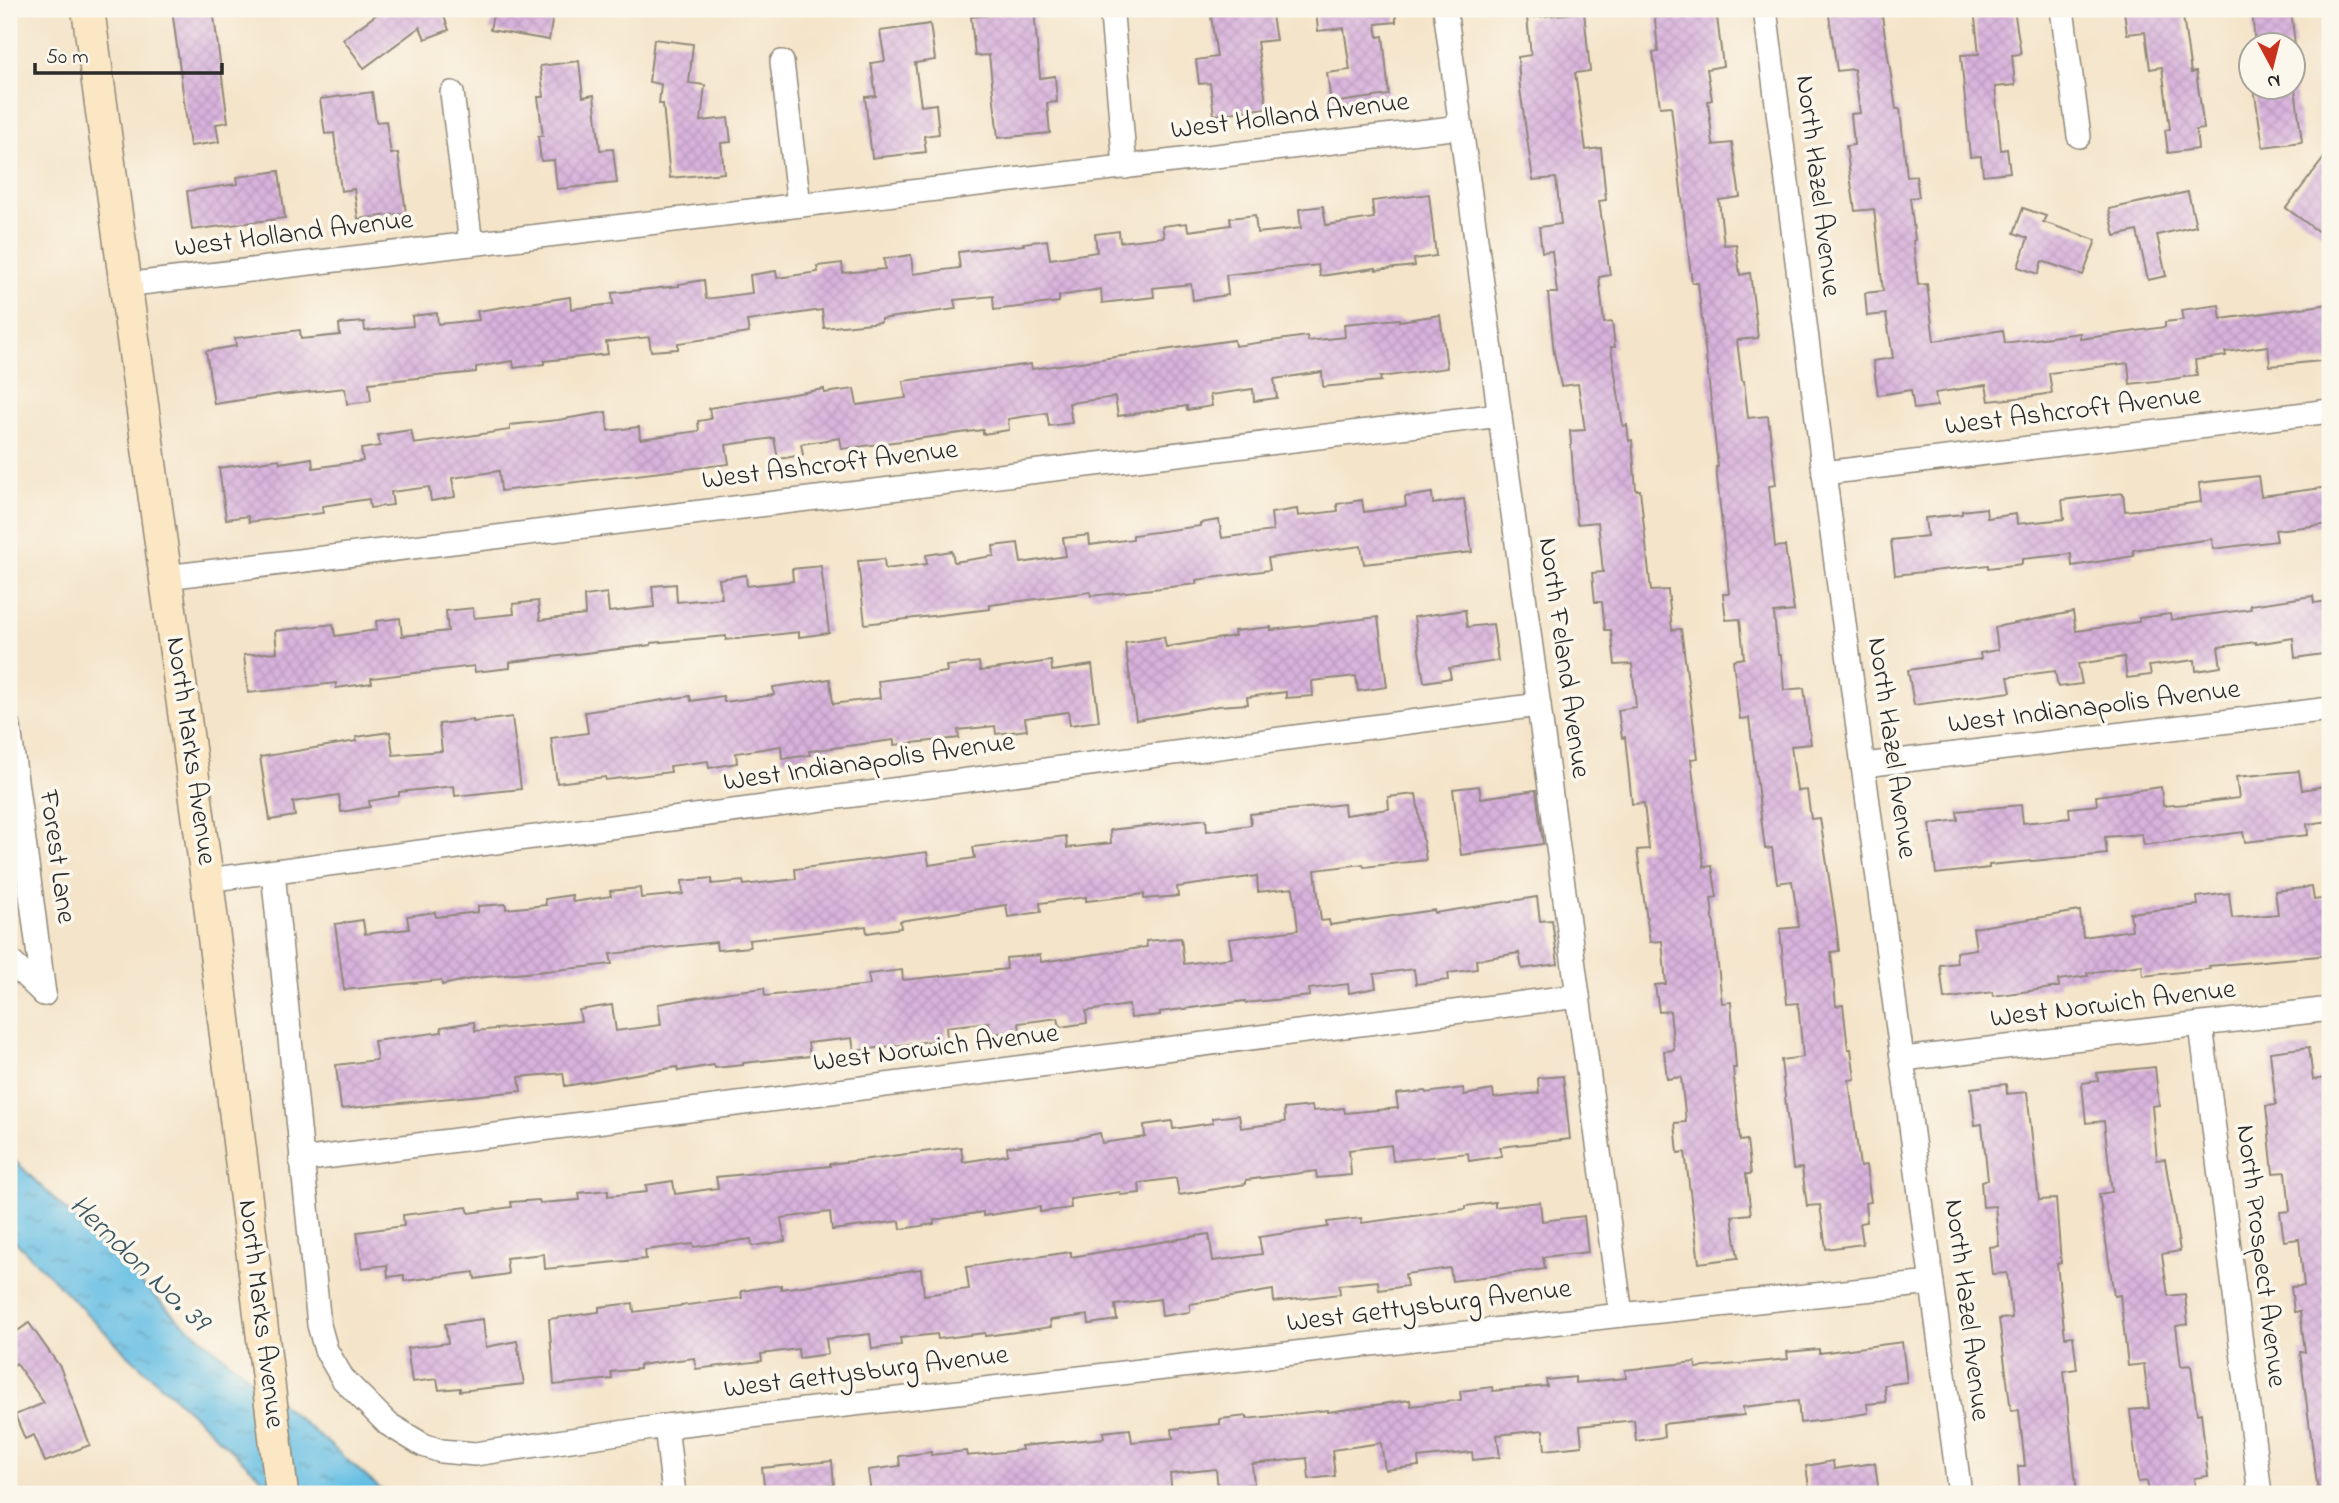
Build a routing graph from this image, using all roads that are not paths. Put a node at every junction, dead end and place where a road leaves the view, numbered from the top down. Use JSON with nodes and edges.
{"nodes":[{"id":1,"x":88,"y":9,"type":"edge"},
{"id":2,"x":1445,"y":9,"type":"edge"},
{"id":3,"x":1765,"y":9,"type":"edge"},
{"id":4,"x":2062,"y":9,"type":"edge"},
{"id":5,"x":1112,"y":15,"type":"dead end"},
{"id":6,"x":782,"y":62,"type":"dead end"},
{"id":7,"x":452,"y":93,"type":"dead end"},
{"id":8,"x":1461,"y":127,"type":"junction"},
{"id":9,"x":2079,"y":136,"type":"dead end"},
{"id":10,"x":1125,"y":167,"type":"junction"},
{"id":11,"x":799,"y":205,"type":"junction"},
{"id":12,"x":471,"y":244,"type":"junction"},
{"id":13,"x":124,"y":285,"type":"junction"},
{"id":14,"x":2330,"y":411,"type":"edge"},
{"id":15,"x":1500,"y":415,"type":"junction"},
{"id":16,"x":1824,"y":473,"type":"junction"},
{"id":17,"x":166,"y":577,"type":"junction"},
{"id":18,"x":1539,"y":705,"type":"junction"},
{"id":19,"x":2330,"y":709,"type":"edge"},
{"id":20,"x":9,"y":727,"type":"edge"},
{"id":21,"x":1864,"y":765,"type":"junction"},
{"id":22,"x":273,"y":872,"type":"junction"},
{"id":23,"x":208,"y":880,"type":"junction"},
{"id":24,"x":9,"y":960,"type":"edge"},
{"id":25,"x":1578,"y":996,"type":"junction"},
{"id":26,"x":2330,"y":1009,"type":"edge"},
{"id":27,"x":2201,"y":1024,"type":"junction"},
{"id":28,"x":1903,"y":1059,"type":"junction"},
{"id":29,"x":301,"y":1160,"type":"junction"},
{"id":30,"x":1932,"y":1283,"type":"junction"},
{"id":31,"x":1621,"y":1315,"type":"junction"},
{"id":32,"x":666,"y":1426,"type":"junction"},
{"id":33,"x":282,"y":1494,"type":"edge"},
{"id":34,"x":674,"y":1494,"type":"edge"},
{"id":35,"x":1960,"y":1494,"type":"edge"},
{"id":36,"x":2260,"y":1494,"type":"edge"}],
"edges":[{"from":1,"to":13,"type":"main road","name":"North Marks Avenue"},
{"from":2,"to":8,"type":"street","name":"North Feland Avenue"},
{"from":3,"to":16,"type":"street","name":"North Hazel Avenue"},
{"from":4,"to":9,"type":"street"},
{"from":5,"to":10,"type":"street"},
{"from":6,"to":11,"type":"street"},
{"from":7,"to":12,"type":"street"},
{"from":8,"to":10,"type":"street","name":"West Holland Avenue"},
{"from":8,"to":15,"type":"street","name":"North Feland Avenue"},
{"from":10,"to":11,"type":"street","name":"West Holland Avenue"},
{"from":11,"to":12,"type":"street","name":"West Holland Avenue"},
{"from":12,"to":13,"type":"street","name":"West Holland Avenue"},
{"from":13,"to":17,"type":"main road","name":"North Marks Avenue"},
{"from":14,"to":16,"type":"street","name":"West Ashcroft Avenue"},
{"from":15,"to":17,"type":"street","name":"West Ashcroft Avenue"},
{"from":15,"to":18,"type":"street","name":"North Feland Avenue"},
{"from":16,"to":21,"type":"street","name":"North Hazel Avenue"},
{"from":17,"to":23,"type":"main road","name":"North Marks Avenue"},
{"from":18,"to":22,"type":"street","name":"West Indianapolis Avenue"},
{"from":18,"to":25,"type":"street","name":"North Feland Avenue"},
{"from":19,"to":21,"type":"street","name":"West Indianapolis Avenue"},
{"from":20,"to":24,"type":"street","name":"Forest Lane"},
{"from":21,"to":28,"type":"street","name":"North Hazel Avenue"},
{"from":22,"to":23,"type":"street","name":"West Indianapolis Avenue"},
{"from":22,"to":29,"type":"street","name":"West Gettysburg Avenue"},
{"from":23,"to":33,"type":"main road","name":"North Marks Avenue"},
{"from":25,"to":29,"type":"street","name":"West Norwich Avenue"},
{"from":25,"to":31,"type":"street","name":"North Feland Avenue"},
{"from":26,"to":27,"type":"street","name":"West Norwich Avenue"},
{"from":27,"to":28,"type":"street","name":"West Norwich Avenue"},
{"from":27,"to":36,"type":"street","name":"North Prospect Avenue"},
{"from":28,"to":30,"type":"street","name":"North Hazel Avenue"},
{"from":29,"to":32,"type":"street","name":"West Gettysburg Avenue"},
{"from":30,"to":31,"type":"street","name":"West Gettysburg Avenue"},
{"from":30,"to":35,"type":"street","name":"North Hazel Avenue"},
{"from":31,"to":32,"type":"street","name":"West Gettysburg Avenue"},
{"from":32,"to":34,"type":"street"}]}
